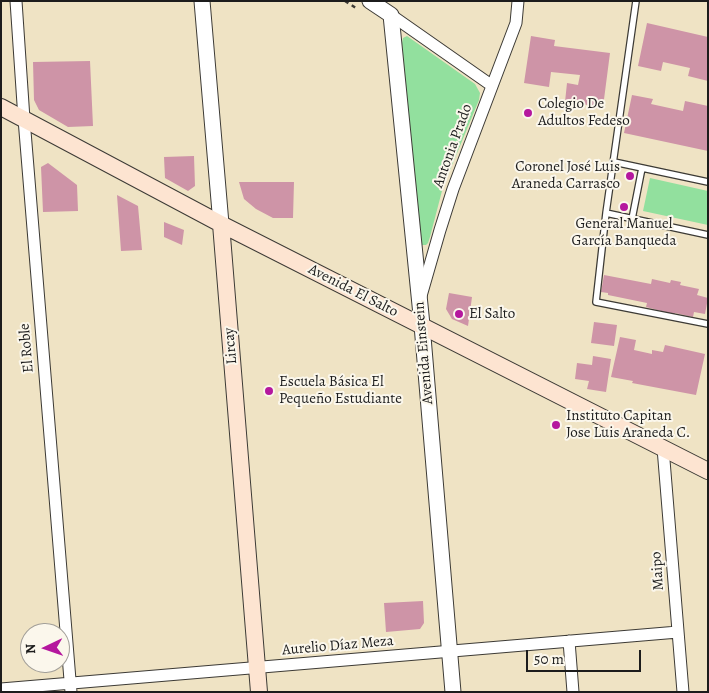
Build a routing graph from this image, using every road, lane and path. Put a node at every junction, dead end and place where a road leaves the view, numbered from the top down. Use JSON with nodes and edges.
{"nodes":[{"id":1,"x":16,"y":1,"type":"edge"},
{"id":2,"x":202,"y":1,"type":"edge"},
{"id":3,"x":370,"y":1,"type":"edge"},
{"id":4,"x":518,"y":1,"type":"edge"},
{"id":5,"x":636,"y":1,"type":"edge"},
{"id":6,"x":391,"y":15,"type":"junction"},
{"id":7,"x":491,"y":86,"type":"junction"},
{"id":8,"x":1,"y":107,"type":"edge"},
{"id":9,"x":24,"y":118,"type":"junction"},
{"id":10,"x":614,"y":162,"type":"junction"},
{"id":11,"x":642,"y":168,"type":"junction"},
{"id":12,"x":708,"y":182,"type":"edge"},
{"id":13,"x":606,"y":213,"type":"junction"},
{"id":14,"x":632,"y":219,"type":"junction"},
{"id":15,"x":221,"y":224,"type":"junction"},
{"id":16,"x":708,"y":235,"type":"edge"},
{"id":17,"x":419,"y":303,"type":"junction"},
{"id":18,"x":708,"y":324,"type":"edge"},
{"id":19,"x":422,"y":325,"type":"junction"},
{"id":20,"x":663,"y":448,"type":"junction"},
{"id":21,"x":705,"y":469,"type":"edge"},
{"id":22,"x":678,"y":632,"type":"junction"},
{"id":23,"x":569,"y":641,"type":"junction"},
{"id":24,"x":449,"y":651,"type":"junction"},
{"id":25,"x":257,"y":667,"type":"junction"},
{"id":26,"x":71,"y":687,"type":"edge"},
{"id":27,"x":1,"y":689,"type":"edge"},
{"id":28,"x":259,"y":692,"type":"edge"},
{"id":29,"x":452,"y":692,"type":"edge"},
{"id":30,"x":573,"y":692,"type":"edge"},
{"id":31,"x":683,"y":692,"type":"edge"}],
"edges":[{"from":1,"to":9,"type":"street","name":"El Roble"},
{"from":2,"to":15,"type":"street","name":"Lircay"},
{"from":3,"to":6,"type":"street"},
{"from":4,"to":7,"type":"street","name":"Antonia Prado"},
{"from":5,"to":10,"type":"lane"},
{"from":6,"to":7,"type":"street"},
{"from":6,"to":17,"type":"street","name":"Avenida Einstein"},
{"from":7,"to":17,"type":"street","name":"Antonia Prado"},
{"from":8,"to":9,"type":"main road","name":"Avenida El Salto"},
{"from":9,"to":15,"type":"main road","name":"Avenida El Salto"},
{"from":9,"to":26,"type":"street","name":"El Roble"},
{"from":10,"to":11,"type":"lane"},
{"from":10,"to":13,"type":"lane"},
{"from":11,"to":12,"type":"lane"},
{"from":11,"to":14,"type":"lane"},
{"from":13,"to":14,"type":"lane"},
{"from":13,"to":18,"type":"lane"},
{"from":14,"to":16,"type":"lane"},
{"from":15,"to":19,"type":"main road","name":"Avenida El Salto"},
{"from":15,"to":25,"type":"main road","name":"Lircay"},
{"from":17,"to":19,"type":"street","name":"Avenida Einstein"},
{"from":19,"to":20,"type":"main road","name":"Avenida El Salto"},
{"from":19,"to":24,"type":"street","name":"Avenida Einstein"},
{"from":20,"to":21,"type":"main road","name":"Avenida El Salto"},
{"from":20,"to":22,"type":"street","name":"Maipo"},
{"from":22,"to":23,"type":"street","name":"Aurelio Díaz Meza"},
{"from":22,"to":31,"type":"street","name":"Maipo"},
{"from":23,"to":24,"type":"street","name":"Aurelio Díaz Meza"},
{"from":23,"to":30,"type":"street"},
{"from":24,"to":25,"type":"street","name":"Aurelio Díaz Meza"},
{"from":24,"to":29,"type":"street","name":"Avenida Einstein"},
{"from":25,"to":26,"type":"street","name":"Aurelio Díaz Meza"},
{"from":25,"to":28,"type":"main road","name":"Lircay"},
{"from":26,"to":27,"type":"street","name":"Aurelio Díaz Meza"}]}
